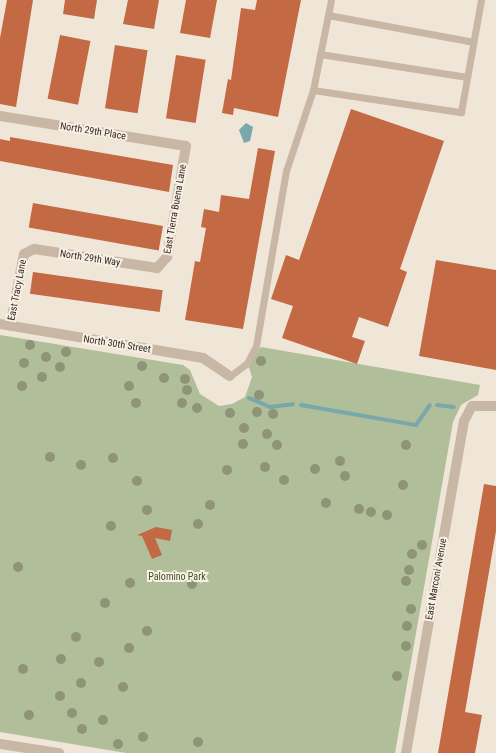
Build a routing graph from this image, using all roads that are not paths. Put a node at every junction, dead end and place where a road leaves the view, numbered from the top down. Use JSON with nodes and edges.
{"nodes":[{"id":1,"x":331,"y":0,"type":"edge"},
{"id":2,"x":481,"y":0,"type":"edge"},
{"id":3,"x":328,"y":15,"type":"junction"},
{"id":4,"x":473,"y":42,"type":"junction"},
{"id":5,"x":320,"y":54,"type":"junction"},
{"id":6,"x":467,"y":77,"type":"junction"},
{"id":7,"x":313,"y":90,"type":"junction"},
{"id":8,"x":0,"y":116,"type":"edge"},
{"id":9,"x":186,"y":146,"type":"joint"},
{"id":10,"x":24,"y":254,"type":"joint"},
{"id":11,"x":157,"y":268,"type":"joint"},
{"id":12,"x":5,"y":325,"type":"edge"},
{"id":13,"x":230,"y":376,"type":"joint"},
{"id":14,"x":496,"y":406,"type":"edge"},
{"id":15,"x":0,"y":744,"type":"edge"},
{"id":16,"x":60,"y":753,"type":"edge"},
{"id":17,"x":406,"y":753,"type":"edge"}],
"edges":[{"from":1,"to":3,"type":"lane"},
{"from":2,"to":4,"type":"lane"},
{"from":3,"to":4,"type":"lane"},
{"from":3,"to":5,"type":"lane"},
{"from":4,"to":6,"type":"lane"},
{"from":5,"to":6,"type":"lane"},
{"from":5,"to":7,"type":"lane"},
{"from":6,"to":7,"type":"lane"},
{"from":7,"to":13,"type":"lane"},
{"from":8,"to":9,"type":"street","name":"North 29th Place"},
{"from":9,"to":11,"type":"street","name":"East Tierra Buena Lane"},
{"from":10,"to":11,"type":"street","name":"North 29th Way"},
{"from":10,"to":12,"type":"street","name":"East Tracy Lane"},
{"from":12,"to":13,"type":"street","name":"North 30th Street"},
{"from":14,"to":17,"type":"street","name":"East Marconi Avenue"},
{"from":15,"to":16,"type":"street"}]}
